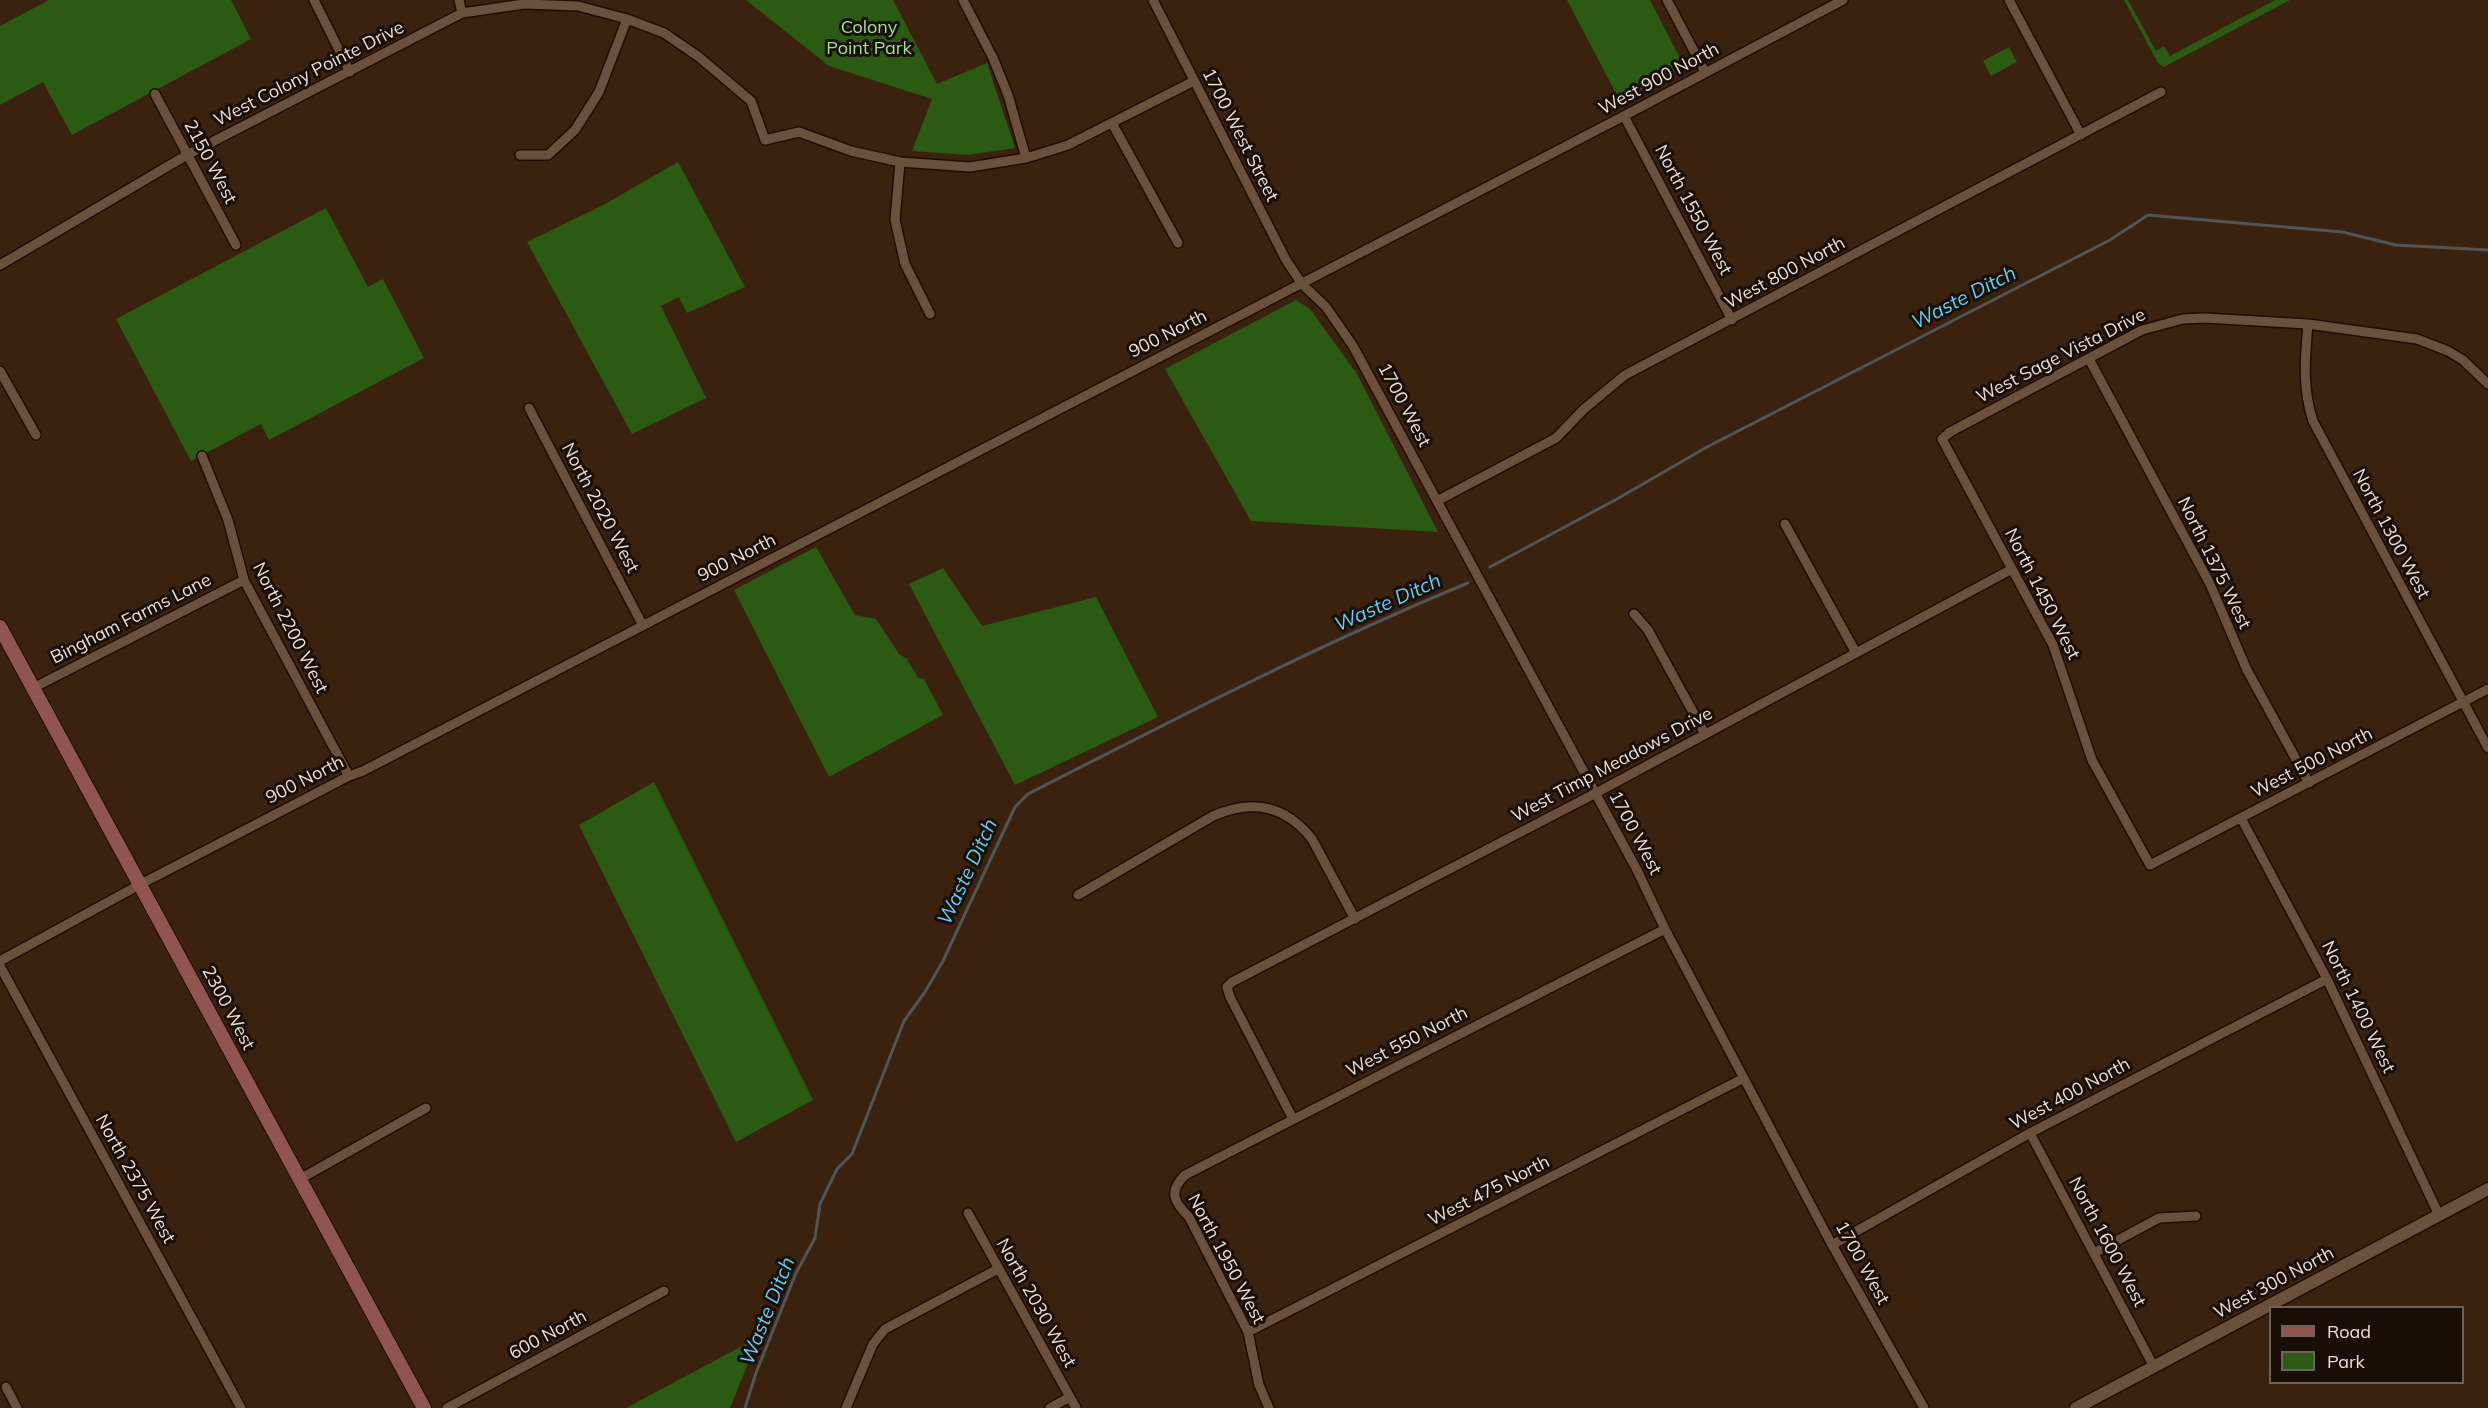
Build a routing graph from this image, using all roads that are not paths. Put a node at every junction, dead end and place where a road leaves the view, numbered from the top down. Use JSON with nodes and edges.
{"nodes":[{"id":1,"x":314,"y":0,"type":"edge"},
{"id":2,"x":459,"y":0,"type":"edge"},
{"id":3,"x":963,"y":0,"type":"edge"},
{"id":4,"x":1153,"y":0,"type":"edge"},
{"id":5,"x":1667,"y":0,"type":"edge"},
{"id":6,"x":1843,"y":0,"type":"edge"},
{"id":7,"x":2009,"y":0,"type":"edge"},
{"id":8,"x":462,"y":13,"type":"junction"},
{"id":9,"x":627,"y":19,"type":"junction"},
{"id":10,"x":350,"y":72,"type":"junction"},
{"id":11,"x":1705,"y":72,"type":"junction"},
{"id":12,"x":1194,"y":81,"type":"junction"},
{"id":13,"x":2161,"y":92,"type":"dead end"},
{"id":14,"x":155,"y":94,"type":"dead end"},
{"id":15,"x":1624,"y":116,"type":"junction"},
{"id":16,"x":1112,"y":123,"type":"junction"},
{"id":17,"x":2081,"y":135,"type":"junction"},
{"id":18,"x":188,"y":155,"type":"junction"},
{"id":19,"x":520,"y":155,"type":"dead end"},
{"id":20,"x":1026,"y":158,"type":"junction"},
{"id":21,"x":900,"y":162,"type":"junction"},
{"id":22,"x":1490,"y":186,"type":"joint"},
{"id":23,"x":1178,"y":243,"type":"dead end"},
{"id":24,"x":236,"y":245,"type":"dead end"},
{"id":25,"x":0,"y":265,"type":"edge"},
{"id":26,"x":1302,"y":284,"type":"junction"},
{"id":27,"x":930,"y":314,"type":"dead end"},
{"id":28,"x":1732,"y":320,"type":"junction"},
{"id":29,"x":2308,"y":324,"type":"junction"},
{"id":30,"x":2089,"y":359,"type":"junction"},
{"id":31,"x":0,"y":371,"type":"edge"},
{"id":32,"x":2488,"y":384,"type":"edge"},
{"id":33,"x":529,"y":408,"type":"dead end"},
{"id":34,"x":36,"y":435,"type":"dead end"},
{"id":35,"x":1942,"y":439,"type":"joint"},
{"id":36,"x":202,"y":456,"type":"dead end"},
{"id":37,"x":1437,"y":501,"type":"junction"},
{"id":38,"x":1785,"y":524,"type":"dead end"},
{"id":39,"x":2012,"y":569,"type":"junction"},
{"id":40,"x":244,"y":580,"type":"junction"},
{"id":41,"x":1634,"y":614,"type":"dead end"},
{"id":42,"x":642,"y":624,"type":"junction"},
{"id":43,"x":0,"y":627,"type":"edge"},
{"id":44,"x":1856,"y":653,"type":"junction"},
{"id":45,"x":33,"y":688,"type":"junction"},
{"id":46,"x":2488,"y":689,"type":"edge"},
{"id":47,"x":2463,"y":703,"type":"junction"},
{"id":48,"x":1705,"y":734,"type":"junction"},
{"id":49,"x":2488,"y":748,"type":"edge"},
{"id":50,"x":349,"y":776,"type":"junction"},
{"id":51,"x":2309,"y":783,"type":"junction"},
{"id":52,"x":1596,"y":793,"type":"junction"},
{"id":53,"x":2241,"y":818,"type":"junction"},
{"id":54,"x":2150,"y":865,"type":"joint"},
{"id":55,"x":141,"y":884,"type":"junction"},
{"id":56,"x":1078,"y":895,"type":"dead end"},
{"id":57,"x":1355,"y":919,"type":"junction"},
{"id":58,"x":1665,"y":929,"type":"junction"},
{"id":59,"x":0,"y":961,"type":"edge"},
{"id":60,"x":0,"y":966,"type":"edge"},
{"id":61,"x":2327,"y":979,"type":"junction"},
{"id":62,"x":1744,"y":1078,"type":"junction"},
{"id":63,"x":426,"y":1108,"type":"dead end"},
{"id":64,"x":1293,"y":1119,"type":"junction"},
{"id":65,"x":2030,"y":1132,"type":"junction"},
{"id":66,"x":300,"y":1179,"type":"junction"},
{"id":67,"x":2488,"y":1189,"type":"edge"},
{"id":68,"x":1174,"y":1194,"type":"joint"},
{"id":69,"x":968,"y":1213,"type":"dead end"},
{"id":70,"x":2439,"y":1215,"type":"junction"},
{"id":71,"x":2196,"y":1216,"type":"dead end"},
{"id":72,"x":1833,"y":1245,"type":"junction"},
{"id":73,"x":2094,"y":1253,"type":"junction"},
{"id":74,"x":998,"y":1269,"type":"junction"},
{"id":75,"x":664,"y":1292,"type":"dead end"},
{"id":76,"x":1248,"y":1332,"type":"junction"},
{"id":77,"x":2154,"y":1366,"type":"junction"},
{"id":78,"x":6,"y":1387,"type":"dead end"},
{"id":79,"x":1070,"y":1397,"type":"junction"},
{"id":80,"x":17,"y":1408,"type":"edge"},
{"id":81,"x":242,"y":1408,"type":"edge"},
{"id":82,"x":424,"y":1408,"type":"edge"},
{"id":83,"x":447,"y":1408,"type":"edge"},
{"id":84,"x":846,"y":1408,"type":"edge"},
{"id":85,"x":1050,"y":1408,"type":"edge"},
{"id":86,"x":1076,"y":1408,"type":"edge"},
{"id":87,"x":1269,"y":1408,"type":"edge"},
{"id":88,"x":1924,"y":1408,"type":"edge"},
{"id":89,"x":2076,"y":1408,"type":"edge"}],
"edges":[{"from":1,"to":10,"type":"street"},
{"from":2,"to":8,"type":"street"},
{"from":3,"to":20,"type":"street"},
{"from":4,"to":12,"type":"street","name":"1700 West Street"},
{"from":5,"to":11,"type":"street"},
{"from":6,"to":11,"type":"street","name":"West 900 North"},
{"from":7,"to":17,"type":"street"},
{"from":8,"to":9,"type":"street","name":"West Colony Pointe Drive"},
{"from":8,"to":10,"type":"street","name":"West Colony Pointe Drive"},
{"from":9,"to":19,"type":"street"},
{"from":9,"to":21,"type":"street","name":"West Colony Pointe Drive"},
{"from":10,"to":18,"type":"street","name":"West Colony Pointe Drive"},
{"from":11,"to":15,"type":"street","name":"West 900 North"},
{"from":12,"to":16,"type":"street","name":"West Colony Pointe Drive"},
{"from":12,"to":26,"type":"street","name":"1700 West Street"},
{"from":13,"to":17,"type":"street","name":"West 800 North"},
{"from":14,"to":18,"type":"street","name":"2150 West"},
{"from":15,"to":22,"type":"street","name":"West 900 North"},
{"from":15,"to":28,"type":"street","name":"North 1550 West"},
{"from":16,"to":20,"type":"street","name":"West Colony Pointe Drive"},
{"from":16,"to":23,"type":"street"},
{"from":17,"to":28,"type":"street","name":"West 800 North"},
{"from":18,"to":24,"type":"street","name":"2150 West"},
{"from":18,"to":25,"type":"street","name":"West Colony Pointe Drive"},
{"from":20,"to":21,"type":"street","name":"West Colony Pointe Drive"},
{"from":21,"to":27,"type":"street"},
{"from":22,"to":26,"type":"street","name":"900 North"},
{"from":26,"to":37,"type":"street","name":"1700 West"},
{"from":26,"to":42,"type":"street","name":"900 North"},
{"from":28,"to":37,"type":"street","name":"West 800 North"},
{"from":29,"to":30,"type":"street","name":"West Sage Vista Drive"},
{"from":29,"to":32,"type":"street","name":"West Sage Vista Drive"},
{"from":29,"to":47,"type":"street","name":"North 1300 West"},
{"from":30,"to":35,"type":"street","name":"West Sage Vista Drive"},
{"from":30,"to":51,"type":"street","name":"North 1375 West"},
{"from":31,"to":34,"type":"street"},
{"from":33,"to":42,"type":"street","name":"North 2020 West"},
{"from":35,"to":39,"type":"street","name":"North 1450 West"},
{"from":36,"to":40,"type":"street","name":"North 2200 West"},
{"from":37,"to":52,"type":"street","name":"1700 West"},
{"from":38,"to":44,"type":"street"},
{"from":39,"to":44,"type":"street","name":"West Timp Meadows Drive"},
{"from":39,"to":54,"type":"street","name":"North 1450 West"},
{"from":40,"to":45,"type":"street","name":"Bingham Farms Lane"},
{"from":40,"to":50,"type":"street","name":"North 2200 West"},
{"from":41,"to":48,"type":"street"},
{"from":42,"to":50,"type":"street","name":"900 North"},
{"from":43,"to":45,"type":"main road","name":"2300 West"},
{"from":44,"to":48,"type":"street","name":"West Timp Meadows Drive"},
{"from":45,"to":55,"type":"main road","name":"2300 West"},
{"from":46,"to":47,"type":"street","name":"West 500 North"},
{"from":47,"to":49,"type":"street","name":"North 1300 West"},
{"from":47,"to":51,"type":"street","name":"West 500 North"},
{"from":48,"to":52,"type":"street","name":"West Timp Meadows Drive"},
{"from":50,"to":55,"type":"street","name":"900 North"},
{"from":51,"to":53,"type":"street","name":"West 500 North"},
{"from":52,"to":57,"type":"street","name":"West Timp Meadows Drive"},
{"from":52,"to":58,"type":"street","name":"1700 West"},
{"from":53,"to":54,"type":"street","name":"West 500 North"},
{"from":53,"to":61,"type":"street","name":"North 1400 West"},
{"from":55,"to":59,"type":"street","name":"900 North"},
{"from":55,"to":66,"type":"main road","name":"2300 West"},
{"from":56,"to":57,"type":"street"},
{"from":57,"to":64,"type":"street","name":"West Timp Meadows Drive"},
{"from":58,"to":62,"type":"street","name":"1700 West"},
{"from":58,"to":64,"type":"street","name":"West 550 North"},
{"from":60,"to":81,"type":"street","name":"North 2375 West"},
{"from":61,"to":65,"type":"street","name":"West 400 North"},
{"from":61,"to":70,"type":"street","name":"North 1400 West"},
{"from":62,"to":72,"type":"street","name":"1700 West"},
{"from":62,"to":76,"type":"street","name":"West 475 North"},
{"from":63,"to":66,"type":"street"},
{"from":64,"to":68,"type":"street","name":"West 550 North"},
{"from":65,"to":72,"type":"street","name":"West 400 North"},
{"from":65,"to":73,"type":"street","name":"North 1600 West"},
{"from":66,"to":82,"type":"main road","name":"2300 West"},
{"from":67,"to":70,"type":"street","name":"West 300 North"},
{"from":68,"to":76,"type":"street","name":"North 1950 West"},
{"from":69,"to":74,"type":"street","name":"North 2030 West"},
{"from":70,"to":77,"type":"street","name":"West 300 North"},
{"from":71,"to":73,"type":"street"},
{"from":72,"to":88,"type":"street","name":"1700 West"},
{"from":73,"to":77,"type":"street","name":"North 1600 West"},
{"from":74,"to":79,"type":"street","name":"North 2030 West"},
{"from":74,"to":84,"type":"street"},
{"from":75,"to":83,"type":"street","name":"600 North"},
{"from":76,"to":87,"type":"street","name":"North 1950 West"},
{"from":77,"to":89,"type":"street","name":"West 300 North"},
{"from":78,"to":80,"type":"street"},
{"from":79,"to":85,"type":"street"},
{"from":79,"to":86,"type":"street","name":"North 2030 West"}]}
